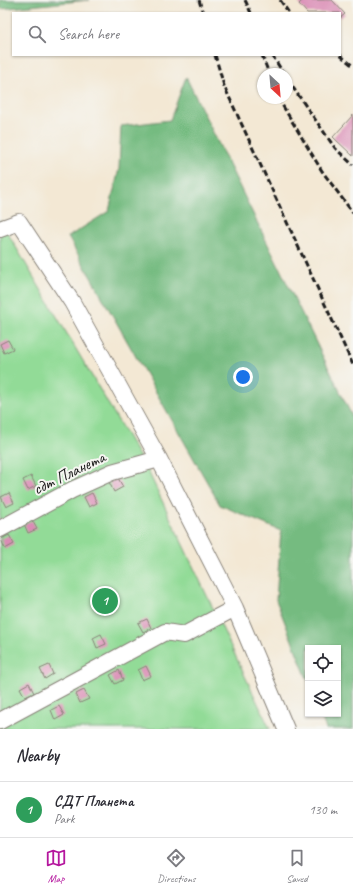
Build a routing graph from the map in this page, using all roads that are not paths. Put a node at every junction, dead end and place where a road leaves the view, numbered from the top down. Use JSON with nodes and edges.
{"nodes":[{"id":1,"x":0,"y":229,"type":"edge"},
{"id":2,"x":159,"y":459,"type":"junction"},
{"id":3,"x":0,"y":529,"type":"edge"},
{"id":4,"x":235,"y":608,"type":"junction"},
{"id":5,"x":0,"y":722,"type":"edge"},
{"id":6,"x":286,"y":729,"type":"edge"}],
"edges":[{"from":1,"to":2,"type":"street"},
{"from":2,"to":3,"type":"street","name":"сдт Планета"},
{"from":2,"to":4,"type":"street"},
{"from":4,"to":5,"type":"street"},
{"from":4,"to":6,"type":"street"}]}
